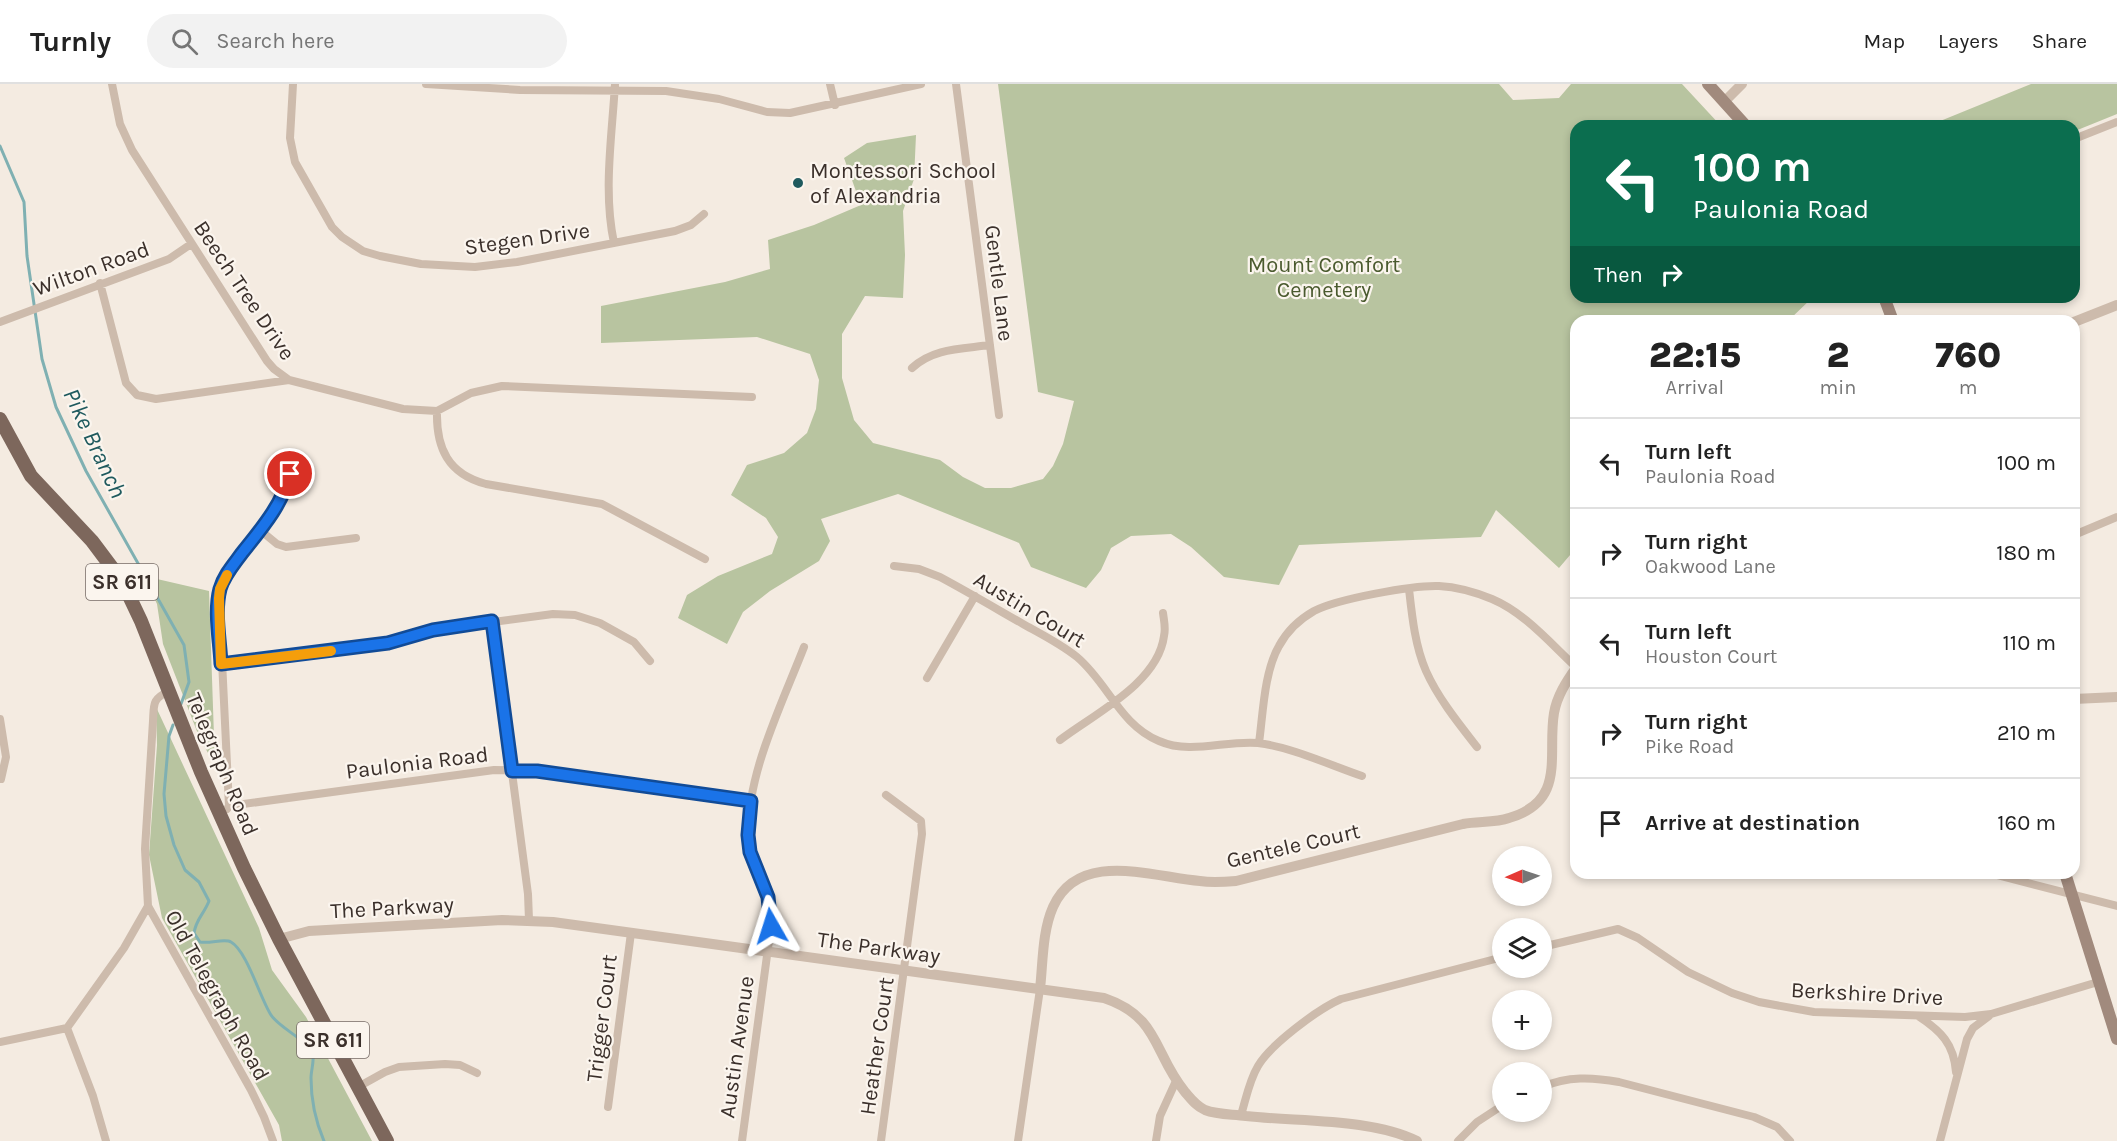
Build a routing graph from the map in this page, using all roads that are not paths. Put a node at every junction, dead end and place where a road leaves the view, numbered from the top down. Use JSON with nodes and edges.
{"nodes":[{"id":1,"x":112,"y":84,"type":"edge"},
{"id":2,"x":293,"y":84,"type":"edge"},
{"id":3,"x":426,"y":84,"type":"edge"},
{"id":4,"x":830,"y":84,"type":"edge"},
{"id":5,"x":921,"y":84,"type":"edge"},
{"id":6,"x":956,"y":84,"type":"edge"},
{"id":7,"x":1708,"y":84,"type":"edge"},
{"id":8,"x":1742,"y":84,"type":"edge"},
{"id":9,"x":615,"y":88,"type":"edge"},
{"id":10,"x":1724,"y":102,"type":"junction"},
{"id":11,"x":835,"y":105,"type":"junction"},
{"id":12,"x":1740,"y":120,"type":"edge"},
{"id":13,"x":2117,"y":122,"type":"edge"},
{"id":14,"x":2080,"y":137,"type":"edge"},
{"id":15,"x":704,"y":214,"type":"dead end"},
{"id":16,"x":614,"y":243,"type":"junction"},
{"id":17,"x":191,"y":244,"type":"junction"},
{"id":18,"x":100,"y":284,"type":"junction"},
{"id":19,"x":2117,"y":305,"type":"edge"},
{"id":20,"x":2080,"y":320,"type":"edge"},
{"id":21,"x":0,"y":322,"type":"edge"},
{"id":22,"x":990,"y":345,"type":"junction"},
{"id":23,"x":912,"y":368,"type":"dead end"},
{"id":24,"x":289,"y":380,"type":"junction"},
{"id":25,"x":753,"y":397,"type":"dead end"},
{"id":26,"x":437,"y":411,"type":"junction"},
{"id":27,"x":999,"y":415,"type":"dead end"},
{"id":28,"x":0,"y":419,"type":"edge"},
{"id":29,"x":290,"y":474,"type":"dead end"},
{"id":30,"x":2117,"y":517,"type":"edge"},
{"id":31,"x":260,"y":530,"type":"junction"},
{"id":32,"x":2080,"y":532,"type":"edge"},
{"id":33,"x":356,"y":538,"type":"dead end"},
{"id":34,"x":705,"y":559,"type":"dead end"},
{"id":35,"x":894,"y":566,"type":"dead end"},
{"id":36,"x":1409,"y":590,"type":"junction"},
{"id":37,"x":975,"y":596,"type":"junction"},
{"id":38,"x":1162,"y":613,"type":"dead end"},
{"id":39,"x":492,"y":621,"type":"junction"},
{"id":40,"x":804,"y":647,"type":"dead end"},
{"id":41,"x":650,"y":661,"type":"dead end"},
{"id":42,"x":1570,"y":662,"type":"edge"},
{"id":43,"x":221,"y":664,"type":"junction"},
{"id":44,"x":1570,"y":677,"type":"edge"},
{"id":45,"x":927,"y":678,"type":"dead end"},
{"id":46,"x":169,"y":691,"type":"junction"},
{"id":47,"x":2117,"y":697,"type":"edge"},
{"id":48,"x":2080,"y":699,"type":"edge"},
{"id":49,"x":1114,"y":702,"type":"junction"},
{"id":50,"x":0,"y":719,"type":"edge"},
{"id":51,"x":1060,"y":740,"type":"dead end"},
{"id":52,"x":1259,"y":743,"type":"junction"},
{"id":53,"x":1477,"y":747,"type":"dead end"},
{"id":54,"x":512,"y":771,"type":"junction"},
{"id":55,"x":1362,"y":776,"type":"dead end"},
{"id":56,"x":1,"y":779,"type":"edge"},
{"id":57,"x":886,"y":795,"type":"dead end"},
{"id":58,"x":751,"y":801,"type":"junction"},
{"id":59,"x":226,"y":811,"type":"junction"},
{"id":60,"x":2012,"y":879,"type":"edge"},
{"id":61,"x":2067,"y":879,"type":"edge"},
{"id":62,"x":2071,"y":894,"type":"junction"},
{"id":63,"x":148,"y":906,"type":"junction"},
{"id":64,"x":2117,"y":906,"type":"edge"},
{"id":65,"x":529,"y":921,"type":"junction"},
{"id":66,"x":630,"y":933,"type":"junction"},
{"id":67,"x":279,"y":939,"type":"junction"},
{"id":68,"x":1552,"y":945,"type":"edge"},
{"id":69,"x":768,"y":951,"type":"junction"},
{"id":70,"x":1492,"y":960,"type":"edge"},
{"id":71,"x":904,"y":970,"type":"junction"},
{"id":72,"x":2098,"y":982,"type":"junction"},
{"id":73,"x":1040,"y":989,"type":"junction"},
{"id":74,"x":1992,"y":1014,"type":"junction"},
{"id":75,"x":1917,"y":1015,"type":"junction"},
{"id":76,"x":67,"y":1028,"type":"junction"},
{"id":77,"x":2117,"y":1039,"type":"edge"},
{"id":78,"x":0,"y":1042,"type":"edge"},
{"id":79,"x":477,"y":1072,"type":"dead end"},
{"id":80,"x":1956,"y":1079,"type":"junction"},
{"id":81,"x":1176,"y":1081,"type":"junction"},
{"id":82,"x":1552,"y":1084,"type":"edge"},
{"id":83,"x":358,"y":1087,"type":"junction"},
{"id":84,"x":608,"y":1107,"type":"dead end"},
{"id":85,"x":1492,"y":1112,"type":"edge"},
{"id":86,"x":1241,"y":1115,"type":"junction"},
{"id":87,"x":106,"y":1141,"type":"edge"},
{"id":88,"x":273,"y":1141,"type":"edge"},
{"id":89,"x":387,"y":1141,"type":"edge"},
{"id":90,"x":742,"y":1141,"type":"edge"},
{"id":91,"x":881,"y":1141,"type":"edge"},
{"id":92,"x":1018,"y":1141,"type":"edge"},
{"id":93,"x":1156,"y":1141,"type":"edge"},
{"id":94,"x":1418,"y":1141,"type":"edge"},
{"id":95,"x":1458,"y":1141,"type":"edge"},
{"id":96,"x":1790,"y":1141,"type":"edge"},
{"id":97,"x":1940,"y":1141,"type":"edge"}],
"edges":[{"from":1,"to":17,"type":"street","name":"Beech Tree Drive"},
{"from":2,"to":16,"type":"street","name":"Stegen Drive"},
{"from":3,"to":9,"type":"street"},
{"from":4,"to":11,"type":"street"},
{"from":5,"to":11,"type":"street"},
{"from":6,"to":22,"type":"street","name":"Gentle Lane"},
{"from":7,"to":10,"type":"main road"},
{"from":8,"to":10,"type":"street"},
{"from":9,"to":11,"type":"street"},
{"from":9,"to":16,"type":"street"},
{"from":10,"to":12,"type":"main road"},
{"from":13,"to":14,"type":"street"},
{"from":15,"to":16,"type":"street","name":"Stegen Drive"},
{"from":17,"to":18,"type":"street","name":"Wilton Road"},
{"from":17,"to":24,"type":"street","name":"Beech Tree Drive"},
{"from":18,"to":21,"type":"street","name":"Wilton Road"},
{"from":18,"to":24,"type":"street"},
{"from":19,"to":20,"type":"street"},
{"from":22,"to":23,"type":"street"},
{"from":22,"to":27,"type":"street","name":"Gentle Lane"},
{"from":24,"to":26,"type":"street","name":"Beech Tree Drive"},
{"from":25,"to":26,"type":"street"},
{"from":26,"to":34,"type":"street"},
{"from":28,"to":46,"type":"main road","name":"Telegraph Road","number":"SR 611"},
{"from":29,"to":31,"type":"street"},
{"from":30,"to":32,"type":"street"},
{"from":31,"to":33,"type":"street"},
{"from":31,"to":43,"type":"street"},
{"from":35,"to":37,"type":"street","name":"Austin Court"},
{"from":36,"to":42,"type":"street"},
{"from":36,"to":52,"type":"street"},
{"from":36,"to":53,"type":"street"},
{"from":37,"to":45,"type":"street"},
{"from":37,"to":49,"type":"street","name":"Austin Court"},
{"from":38,"to":49,"type":"street"},
{"from":39,"to":41,"type":"street"},
{"from":39,"to":43,"type":"street"},
{"from":39,"to":54,"type":"street"},
{"from":40,"to":58,"type":"street","name":"Austin Avenue"},
{"from":43,"to":59,"type":"street"},
{"from":44,"to":73,"type":"street","name":"Gentele Court"},
{"from":46,"to":59,"type":"main road","name":"Telegraph Road","number":"SR 611"},
{"from":46,"to":63,"type":"street","name":"Old Telegraph Road"},
{"from":47,"to":48,"type":"street"},
{"from":49,"to":51,"type":"street"},
{"from":49,"to":52,"type":"street","name":"Austin Court"},
{"from":50,"to":56,"type":"street"},
{"from":52,"to":55,"type":"street","name":"Austin Court"},
{"from":54,"to":58,"type":"street","name":"Paulonia Road"},
{"from":54,"to":59,"type":"street","name":"Paulonia Road"},
{"from":54,"to":65,"type":"street"},
{"from":57,"to":71,"type":"street","name":"Heather Court"},
{"from":58,"to":69,"type":"street","name":"Austin Avenue"},
{"from":59,"to":67,"type":"main road","name":"Telegraph Road","number":"SR 611"},
{"from":60,"to":62,"type":"street"},
{"from":61,"to":62,"type":"main road"},
{"from":62,"to":64,"type":"street"},
{"from":62,"to":72,"type":"main road"},
{"from":63,"to":76,"type":"street"},
{"from":63,"to":88,"type":"street","name":"Old Telegraph Road"},
{"from":65,"to":66,"type":"street","name":"The Parkway"},
{"from":65,"to":67,"type":"street","name":"The Parkway"},
{"from":66,"to":69,"type":"street","name":"The Parkway"},
{"from":66,"to":84,"type":"street","name":"Trigger Court"},
{"from":67,"to":83,"type":"main road","name":"Telegraph Road","number":"SR 611"},
{"from":68,"to":75,"type":"street","name":"Berkshire Drive"},
{"from":69,"to":71,"type":"street","name":"The Parkway"},
{"from":69,"to":90,"type":"street","name":"Austin Avenue"},
{"from":70,"to":86,"type":"street"},
{"from":71,"to":73,"type":"street","name":"The Parkway"},
{"from":71,"to":91,"type":"street","name":"Heather Court"},
{"from":72,"to":74,"type":"street","name":"Berkshire Drive"},
{"from":72,"to":77,"type":"main road"},
{"from":73,"to":81,"type":"street","name":"The Parkway"},
{"from":73,"to":92,"type":"street","name":"Gentele Court"},
{"from":74,"to":75,"type":"street","name":"Berkshire Drive"},
{"from":74,"to":80,"type":"street"},
{"from":75,"to":80,"type":"street"},
{"from":76,"to":78,"type":"street"},
{"from":76,"to":87,"type":"street"},
{"from":79,"to":83,"type":"street"},
{"from":80,"to":97,"type":"street"},
{"from":81,"to":86,"type":"street","name":"The Parkway"},
{"from":81,"to":93,"type":"street"},
{"from":82,"to":96,"type":"street"},
{"from":83,"to":89,"type":"main road","name":"Telegraph Road","number":"SR 611"},
{"from":85,"to":95,"type":"street"},
{"from":86,"to":94,"type":"street","name":"The Parkway"}]}
